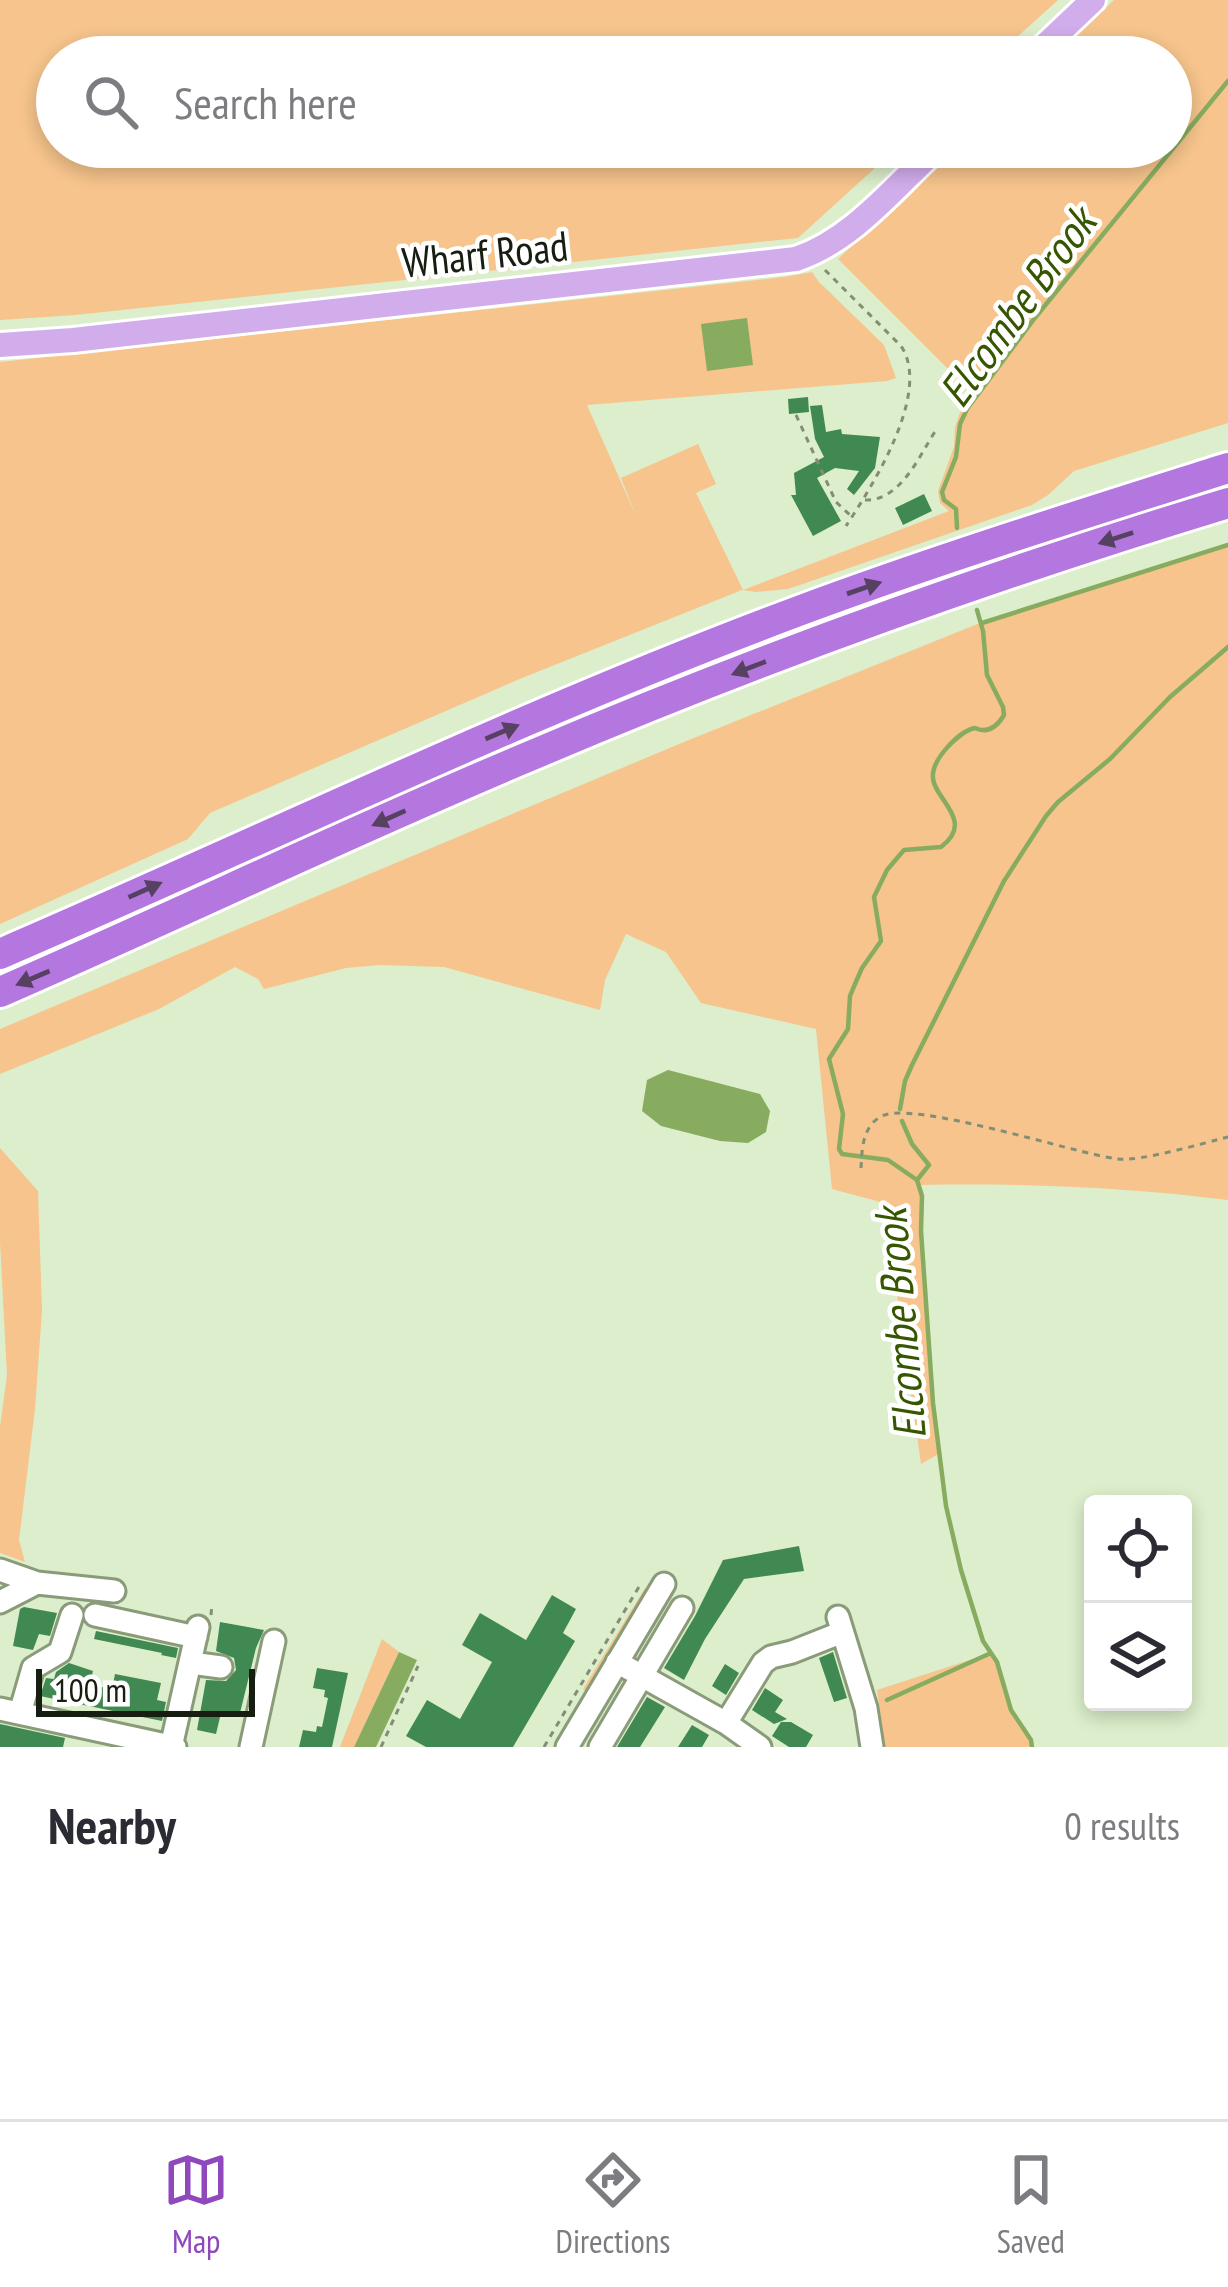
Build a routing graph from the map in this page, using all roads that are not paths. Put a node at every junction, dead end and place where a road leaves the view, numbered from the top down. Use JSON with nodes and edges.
{"nodes":[{"id":1,"x":1093,"y":0,"type":"edge"},
{"id":2,"x":1055,"y":36,"type":"edge"},
{"id":3,"x":915,"y":168,"type":"edge"},
{"id":4,"x":0,"y":345,"type":"edge"},
{"id":5,"x":1228,"y":468,"type":"edge"},
{"id":6,"x":1228,"y":503,"type":"edge"},
{"id":7,"x":0,"y":954,"type":"edge"},
{"id":8,"x":0,"y":992,"type":"edge"},
{"id":9,"x":0,"y":1570,"type":"edge"},
{"id":10,"x":0,"y":1580,"type":"edge"},
{"id":11,"x":38,"y":1583,"type":"junction"},
{"id":12,"x":664,"y":1585,"type":"dead end"},
{"id":13,"x":115,"y":1591,"type":"dead end"},
{"id":14,"x":0,"y":1601,"type":"edge"},
{"id":15,"x":682,"y":1608,"type":"dead end"},
{"id":16,"x":71,"y":1615,"type":"dead end"},
{"id":17,"x":95,"y":1616,"type":"dead end"},
{"id":18,"x":274,"y":1641,"type":"dead end"},
{"id":19,"x":617,"y":1662,"type":"junction"},
{"id":20,"x":190,"y":1663,"type":"junction"},
{"id":21,"x":220,"y":1667,"type":"dead end"},
{"id":22,"x":642,"y":1676,"type":"junction"},
{"id":23,"x":10,"y":1711,"type":"edge"},
{"id":24,"x":726,"y":1723,"type":"junction"},
{"id":25,"x":172,"y":1747,"type":"edge"},
{"id":26,"x":251,"y":1747,"type":"edge"},
{"id":27,"x":567,"y":1747,"type":"edge"},
{"id":28,"x":600,"y":1747,"type":"edge"},
{"id":29,"x":760,"y":1747,"type":"edge"},
{"id":30,"x":872,"y":1747,"type":"edge"}],
"edges":[{"from":1,"to":2,"type":"main road"},
{"from":3,"to":4,"type":"main road","name":"Wharf Road"},
{"from":7,"to":5,"type":"highway","one_way":true},
{"from":6,"to":8,"type":"highway","one_way":true},
{"from":9,"to":11,"type":"street"},
{"from":10,"to":14,"type":"street"},
{"from":11,"to":13,"type":"street"},
{"from":11,"to":14,"type":"street"},
{"from":12,"to":19,"type":"street"},
{"from":15,"to":22,"type":"street"},
{"from":16,"to":23,"type":"street"},
{"from":17,"to":20,"type":"street"},
{"from":18,"to":26,"type":"street"},
{"from":19,"to":22,"type":"street"},
{"from":19,"to":27,"type":"street"},
{"from":20,"to":21,"type":"street"},
{"from":20,"to":25,"type":"street"},
{"from":22,"to":24,"type":"street"},
{"from":22,"to":28,"type":"street"},
{"from":23,"to":25,"type":"street"},
{"from":24,"to":29,"type":"street"},
{"from":24,"to":30,"type":"street"}]}
